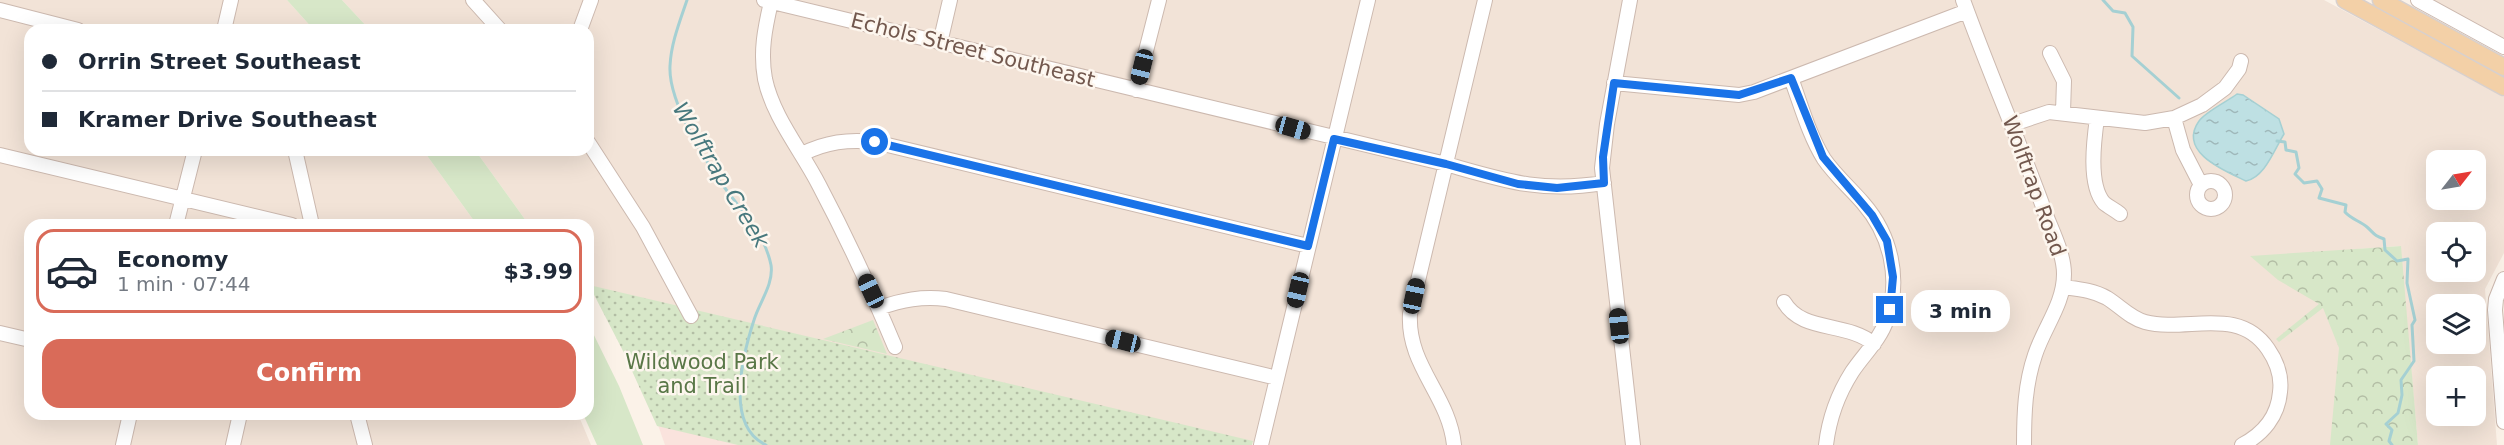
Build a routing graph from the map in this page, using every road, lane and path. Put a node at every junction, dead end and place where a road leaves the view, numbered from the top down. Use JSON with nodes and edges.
{"nodes":[{"id":1,"x":231,"y":0,"type":"edge"},
{"id":2,"x":473,"y":0,"type":"edge"},
{"id":3,"x":591,"y":0,"type":"edge"},
{"id":4,"x":950,"y":0,"type":"edge"},
{"id":5,"x":1158,"y":0,"type":"edge"},
{"id":6,"x":1368,"y":0,"type":"edge"},
{"id":7,"x":1485,"y":0,"type":"edge"},
{"id":8,"x":1630,"y":0,"type":"edge"},
{"id":9,"x":2345,"y":0,"type":"edge"},
{"id":10,"x":2381,"y":0,"type":"edge"},
{"id":11,"x":2418,"y":0,"type":"edge"},
{"id":12,"x":767,"y":1,"type":"edge"},
{"id":13,"x":1965,"y":5,"type":"edge"},
{"id":14,"x":0,"y":9,"type":"edge"},
{"id":15,"x":56,"y":24,"type":"edge"},
{"id":16,"x":225,"y":24,"type":"edge"},
{"id":17,"x":495,"y":24,"type":"edge"},
{"id":18,"x":582,"y":24,"type":"edge"},
{"id":19,"x":940,"y":43,"type":"junction"},
{"id":20,"x":2504,"y":47,"type":"edge"},
{"id":21,"x":2050,"y":53,"type":"dead end"},
{"id":22,"x":2241,"y":61,"type":"dead end"},
{"id":23,"x":2504,"y":67,"type":"edge"},
{"id":24,"x":1791,"y":78,"type":"junction"},
{"id":25,"x":1614,"y":83,"type":"junction"},
{"id":26,"x":2504,"y":87,"type":"edge"},
{"id":27,"x":1136,"y":90,"type":"junction"},
{"id":28,"x":2063,"y":112,"type":"junction"},
{"id":29,"x":2097,"y":117,"type":"junction"},
{"id":30,"x":2174,"y":118,"type":"junction"},
{"id":31,"x":2013,"y":124,"type":"junction"},
{"id":32,"x":1334,"y":139,"type":"junction"},
{"id":33,"x":594,"y":151,"type":"edge"},
{"id":34,"x":802,"y":154,"type":"junction"},
{"id":35,"x":0,"y":155,"type":"edge"},
{"id":36,"x":193,"y":156,"type":"edge"},
{"id":37,"x":296,"y":156,"type":"edge"},
{"id":38,"x":1446,"y":164,"type":"junction"},
{"id":39,"x":1604,"y":183,"type":"junction"},
{"id":40,"x":2201,"y":185,"type":"dead end"},
{"id":41,"x":182,"y":199,"type":"junction"},
{"id":42,"x":2120,"y":214,"type":"dead end"},
{"id":43,"x":177,"y":219,"type":"edge"},
{"id":44,"x":267,"y":219,"type":"edge"},
{"id":45,"x":311,"y":219,"type":"edge"},
{"id":46,"x":1308,"y":246,"type":"junction"},
{"id":47,"x":2504,"y":279,"type":"edge"},
{"id":48,"x":2063,"y":287,"type":"junction"},
{"id":49,"x":1784,"y":302,"type":"dead end"},
{"id":50,"x":879,"y":308,"type":"junction"},
{"id":51,"x":691,"y":316,"type":"dead end"},
{"id":52,"x":0,"y":333,"type":"edge"},
{"id":53,"x":24,"y":339,"type":"edge"},
{"id":54,"x":1874,"y":344,"type":"junction"},
{"id":55,"x":895,"y":347,"type":"dead end"},
{"id":56,"x":1277,"y":378,"type":"junction"},
{"id":57,"x":129,"y":420,"type":"edge"},
{"id":58,"x":239,"y":420,"type":"edge"},
{"id":59,"x":358,"y":420,"type":"edge"},
{"id":60,"x":2504,"y":422,"type":"edge"},
{"id":61,"x":123,"y":445,"type":"edge"},
{"id":62,"x":233,"y":445,"type":"edge"},
{"id":63,"x":365,"y":445,"type":"edge"},
{"id":64,"x":1261,"y":445,"type":"edge"},
{"id":65,"x":1454,"y":445,"type":"edge"},
{"id":66,"x":1633,"y":445,"type":"edge"},
{"id":67,"x":1826,"y":445,"type":"edge"},
{"id":68,"x":2024,"y":445,"type":"edge"},
{"id":69,"x":2242,"y":445,"type":"edge"}],
"edges":[{"from":1,"to":16,"type":"street"},
{"from":2,"to":17,"type":"street"},
{"from":3,"to":18,"type":"street"},
{"from":4,"to":19,"type":"street"},
{"from":5,"to":27,"type":"street"},
{"from":6,"to":32,"type":"street"},
{"from":7,"to":38,"type":"street"},
{"from":8,"to":25,"type":"street"},
{"from":9,"to":26,"type":"main road"},
{"from":10,"to":23,"type":"main road"},
{"from":11,"to":20,"type":"street"},
{"from":12,"to":19,"type":"street","name":"Echols Street Southeast"},
{"from":12,"to":34,"type":"street"},
{"from":13,"to":24,"type":"street"},
{"from":13,"to":31,"type":"street","name":"Wolftrap Road"},
{"from":14,"to":15,"type":"street"},
{"from":19,"to":27,"type":"street","name":"Echols Street Southeast"},
{"from":21,"to":28,"type":"street"},
{"from":22,"to":30,"type":"street"},
{"from":24,"to":25,"type":"street"},
{"from":24,"to":54,"type":"street"},
{"from":25,"to":39,"type":"street"},
{"from":27,"to":32,"type":"street","name":"Echols Street Southeast"},
{"from":28,"to":29,"type":"street"},
{"from":28,"to":31,"type":"street"},
{"from":29,"to":30,"type":"street"},
{"from":29,"to":42,"type":"street"},
{"from":30,"to":40,"type":"street"},
{"from":31,"to":48,"type":"street","name":"Wolftrap Road"},
{"from":32,"to":38,"type":"street","name":"Echols Street Southeast"},
{"from":32,"to":46,"type":"street"},
{"from":33,"to":51,"type":"street"},
{"from":34,"to":46,"type":"street"},
{"from":34,"to":50,"type":"street"},
{"from":35,"to":41,"type":"street"},
{"from":36,"to":41,"type":"street"},
{"from":37,"to":45,"type":"street"},
{"from":38,"to":39,"type":"street","name":"Echols Street Southeast"},
{"from":38,"to":65,"type":"street"},
{"from":39,"to":66,"type":"street"},
{"from":41,"to":43,"type":"street"},
{"from":41,"to":44,"type":"street"},
{"from":46,"to":56,"type":"street"},
{"from":47,"to":60,"type":"street"},
{"from":48,"to":68,"type":"street","name":"Wolftrap Road"},
{"from":48,"to":69,"type":"street"},
{"from":49,"to":54,"type":"street"},
{"from":50,"to":55,"type":"street"},
{"from":50,"to":56,"type":"street"},
{"from":52,"to":53,"type":"street"},
{"from":54,"to":67,"type":"street"},
{"from":56,"to":64,"type":"street"},
{"from":57,"to":61,"type":"street"},
{"from":58,"to":62,"type":"street"},
{"from":59,"to":63,"type":"street"}]}
